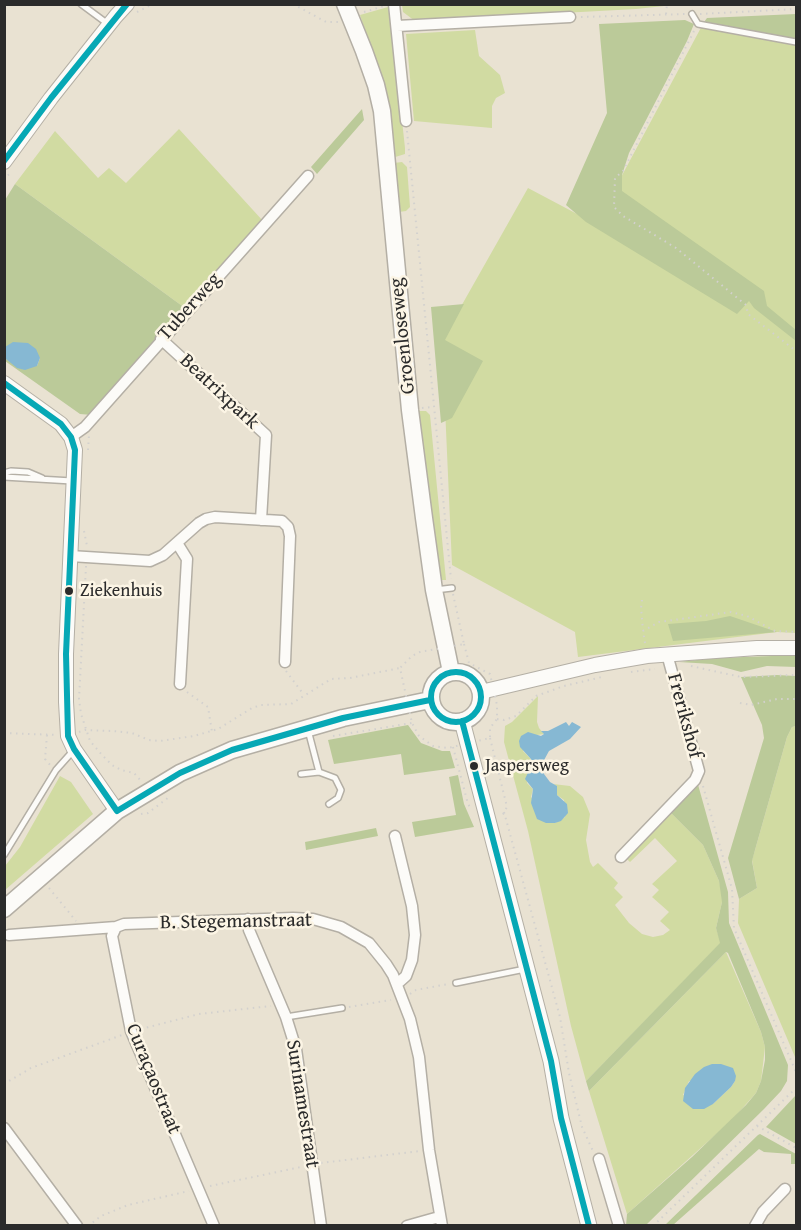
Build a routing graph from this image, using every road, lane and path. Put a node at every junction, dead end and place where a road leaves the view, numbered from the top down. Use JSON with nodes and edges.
{"nodes":[{"id":1,"x":81,"y":4,"type":"edge"},
{"id":2,"x":127,"y":4,"type":"edge"},
{"id":3,"x":345,"y":4,"type":"edge"},
{"id":4,"x":394,"y":4,"type":"edge"},
{"id":5,"x":667,"y":4,"type":"edge"},
{"id":6,"x":796,"y":9,"type":"edge"},
{"id":7,"x":666,"y":14,"type":"junction"},
{"id":8,"x":692,"y":14,"type":"junction"},
{"id":9,"x":570,"y":17,"type":"joint"},
{"id":10,"x":698,"y":24,"type":"junction"},
{"id":11,"x":109,"y":25,"type":"junction"},
{"id":12,"x":396,"y":26,"type":"junction"},
{"id":13,"x":796,"y":42,"type":"edge"},
{"id":14,"x":406,"y":121,"type":"joint"},
{"id":15,"x":4,"y":162,"type":"edge"},
{"id":16,"x":308,"y":176,"type":"dead end"},
{"id":17,"x":161,"y":339,"type":"junction"},
{"id":18,"x":796,"y":351,"type":"edge"},
{"id":19,"x":4,"y":383,"type":"edge"},
{"id":20,"x":85,"y":427,"type":"junction"},
{"id":21,"x":71,"y":437,"type":"junction"},
{"id":22,"x":87,"y":457,"type":"dead end"},
{"id":23,"x":4,"y":475,"type":"edge"},
{"id":24,"x":74,"y":481,"type":"junction"},
{"id":25,"x":261,"y":520,"type":"junction"},
{"id":26,"x":84,"y":529,"type":"dead end"},
{"id":27,"x":177,"y":543,"type":"junction"},
{"id":28,"x":70,"y":556,"type":"junction"},
{"id":29,"x":87,"y":558,"type":"junction"},
{"id":30,"x":452,"y":588,"type":"junction"},
{"id":31,"x":434,"y":590,"type":"junction"},
{"id":32,"x":642,"y":600,"type":"dead end"},
{"id":33,"x":643,"y":631,"type":"junction"},
{"id":34,"x":796,"y":632,"type":"edge"},
{"id":35,"x":464,"y":644,"type":"junction"},
{"id":36,"x":445,"y":647,"type":"junction"},
{"id":37,"x":796,"y":648,"type":"edge"},
{"id":38,"x":669,"y":660,"type":"junction"},
{"id":39,"x":285,"y":662,"type":"joint"},
{"id":40,"x":647,"y":663,"type":"junction"},
{"id":41,"x":400,"y":668,"type":"junction"},
{"id":42,"x":451,"y":672,"type":"junction"},
{"id":43,"x":628,"y":673,"type":"dead end"},
{"id":44,"x":796,"y":675,"type":"edge"},
{"id":45,"x":608,"y":676,"type":"dead end"},
{"id":46,"x":180,"y":684,"type":"joint"},
{"id":47,"x":487,"y":690,"type":"junction"},
{"id":48,"x":304,"y":695,"type":"junction"},
{"id":49,"x":796,"y":699,"type":"edge"},
{"id":50,"x":430,"y":700,"type":"junction"},
{"id":51,"x":740,"y":703,"type":"dead end"},
{"id":52,"x":408,"y":705,"type":"junction"},
{"id":53,"x":497,"y":719,"type":"junction"},
{"id":54,"x":462,"y":721,"type":"junction"},
{"id":55,"x":412,"y":723,"type":"junction"},
{"id":56,"x":307,"y":728,"type":"junction"},
{"id":57,"x":85,"y":729,"type":"junction"},
{"id":58,"x":212,"y":732,"type":"junction"},
{"id":59,"x":4,"y":733,"type":"edge"},
{"id":60,"x":47,"y":735,"type":"junction"},
{"id":61,"x":68,"y":736,"type":"junction"},
{"id":62,"x":332,"y":736,"type":"dead end"},
{"id":63,"x":490,"y":738,"type":"junction"},
{"id":64,"x":468,"y":743,"type":"junction"},
{"id":65,"x":74,"y":749,"type":"junction"},
{"id":66,"x":699,"y":771,"type":"junction"},
{"id":67,"x":55,"y":772,"type":"junction"},
{"id":68,"x":319,"y":772,"type":"junction"},
{"id":69,"x":302,"y":774,"type":"dead end"},
{"id":70,"x":147,"y":792,"type":"junction"},
{"id":71,"x":172,"y":793,"type":"dead end"},
{"id":72,"x":329,"y":804,"type":"dead end"},
{"id":73,"x":157,"y":806,"type":"junction"},
{"id":74,"x":117,"y":811,"type":"junction"},
{"id":75,"x":504,"y":812,"type":"junction"},
{"id":76,"x":139,"y":814,"type":"dead end"},
{"id":77,"x":491,"y":833,"type":"junction"},
{"id":78,"x":395,"y":836,"type":"dead end"},
{"id":79,"x":4,"y":855,"type":"edge"},
{"id":80,"x":621,"y":857,"type":"dead end"},
{"id":81,"x":48,"y":887,"type":"dead end"},
{"id":82,"x":4,"y":909,"type":"edge"},
{"id":83,"x":248,"y":919,"type":"junction"},
{"id":84,"x":116,"y":927,"type":"junction"},
{"id":85,"x":84,"y":930,"type":"junction"},
{"id":86,"x":9,"y":935,"type":"dead end"},
{"id":87,"x":526,"y":968,"type":"junction"},
{"id":88,"x":456,"y":983,"type":"dead end"},
{"id":89,"x":397,"y":984,"type":"junction"},
{"id":90,"x":342,"y":1008,"type":"dead end"},
{"id":91,"x":286,"y":1017,"type":"junction"},
{"id":92,"x":796,"y":1072,"type":"edge"},
{"id":93,"x":796,"y":1088,"type":"edge"},
{"id":94,"x":757,"y":1126,"type":"junction"},
{"id":95,"x":4,"y":1128,"type":"edge"},
{"id":96,"x":796,"y":1148,"type":"edge"},
{"id":97,"x":429,"y":1150,"type":"junction"},
{"id":98,"x":599,"y":1159,"type":"joint"},
{"id":99,"x":312,"y":1165,"type":"junction"},
{"id":100,"x":199,"y":1189,"type":"junction"},
{"id":101,"x":784,"y":1189,"type":"dead end"},
{"id":102,"x":440,"y":1221,"type":"edge"},
{"id":103,"x":77,"y":1226,"type":"edge"},
{"id":104,"x":88,"y":1226,"type":"edge"},
{"id":105,"x":214,"y":1226,"type":"edge"},
{"id":106,"x":321,"y":1226,"type":"edge"},
{"id":107,"x":407,"y":1226,"type":"edge"},
{"id":108,"x":589,"y":1226,"type":"edge"},
{"id":109,"x":619,"y":1226,"type":"edge"},
{"id":110,"x":653,"y":1226,"type":"edge"},
{"id":111,"x":754,"y":1226,"type":"edge"}],
"edges":[{"from":1,"to":11,"type":"lane"},
{"from":2,"to":11,"type":"street"},
{"from":3,"to":31,"type":"main road","name":"Groenloseweg"},
{"from":4,"to":12,"type":"street"},
{"from":5,"to":7,"type":"path"},
{"from":6,"to":8,"type":"path"},
{"from":7,"to":8,"type":"path"},
{"from":7,"to":9,"type":"path"},
{"from":8,"to":10,"type":"lane"},
{"from":9,"to":12,"type":"street"},
{"from":10,"to":13,"type":"lane"},
{"from":10,"to":18,"type":"path"},
{"from":11,"to":15,"type":"street"},
{"from":12,"to":14,"type":"street"},
{"from":14,"to":30,"type":"path","name":"Groenloseweg"},
{"from":16,"to":17,"type":"street","name":"Tuberweg"},
{"from":17,"to":20,"type":"street","name":"Tuberweg"},
{"from":17,"to":25,"type":"street","name":"Beatrixpark"},
{"from":19,"to":21,"type":"street"},
{"from":20,"to":21,"type":"street","name":"Tuberweg"},
{"from":20,"to":22,"type":"path"},
{"from":21,"to":24,"type":"street"},
{"from":23,"to":24,"type":"lane"},
{"from":24,"to":28,"type":"street"},
{"from":25,"to":27,"type":"street"},
{"from":25,"to":39,"type":"street"},
{"from":26,"to":29,"type":"path"},
{"from":27,"to":29,"type":"street"},
{"from":27,"to":46,"type":"street"},
{"from":28,"to":29,"type":"street"},
{"from":28,"to":61,"type":"street"},
{"from":29,"to":57,"type":"path"},
{"from":30,"to":31,"type":"lane"},
{"from":30,"to":35,"type":"path","name":"Groenloseweg"},
{"from":31,"to":36,"type":"main road","name":"Groenloseweg"},
{"from":32,"to":33,"type":"path"},
{"from":33,"to":34,"type":"path"},
{"from":33,"to":40,"type":"path"},
{"from":35,"to":36,"type":"path"},
{"from":35,"to":47,"type":"path"},
{"from":36,"to":41,"type":"path"},
{"from":36,"to":42,"type":"main road","name":"Groenloseweg"},
{"from":37,"to":38,"type":"street"},
{"from":38,"to":40,"type":"street"},
{"from":38,"to":40,"type":"path"},
{"from":38,"to":44,"type":"path"},
{"from":38,"to":66,"type":"street","name":"Frerikshof"},
{"from":39,"to":48,"type":"path"},
{"from":40,"to":43,"type":"path"},
{"from":40,"to":47,"type":"street"},
{"from":41,"to":48,"type":"path"},
{"from":41,"to":52,"type":"path"},
{"from":42,"to":47,"type":"main road"},
{"from":42,"to":50,"type":"main road"},
{"from":45,"to":53,"type":"path"},
{"from":46,"to":58,"type":"path"},
{"from":47,"to":53,"type":"path"},
{"from":47,"to":54,"type":"main road"},
{"from":48,"to":58,"type":"path"},
{"from":49,"to":51,"type":"path"},
{"from":50,"to":52,"type":"main road"},
{"from":50,"to":54,"type":"main road"},
{"from":52,"to":55,"type":"path"},
{"from":52,"to":56,"type":"main road"},
{"from":53,"to":63,"type":"path"},
{"from":54,"to":64,"type":"main road"},
{"from":55,"to":62,"type":"path"},
{"from":55,"to":64,"type":"path"},
{"from":56,"to":68,"type":"lane"},
{"from":56,"to":70,"type":"main road"},
{"from":57,"to":58,"type":"path"},
{"from":57,"to":61,"type":"path"},
{"from":57,"to":70,"type":"path"},
{"from":59,"to":60,"type":"path"},
{"from":60,"to":61,"type":"path"},
{"from":60,"to":67,"type":"path"},
{"from":61,"to":65,"type":"street"},
{"from":63,"to":64,"type":"path"},
{"from":63,"to":75,"type":"path"},
{"from":64,"to":77,"type":"main road"},
{"from":65,"to":67,"type":"lane"},
{"from":65,"to":74,"type":"street"},
{"from":66,"to":80,"type":"street","name":"Frerikshof"},
{"from":66,"to":92,"type":"path"},
{"from":67,"to":79,"type":"lane"},
{"from":68,"to":69,"type":"lane"},
{"from":68,"to":72,"type":"lane"},
{"from":70,"to":73,"type":"path"},
{"from":70,"to":74,"type":"main road"},
{"from":71,"to":73,"type":"path"},
{"from":73,"to":76,"type":"path"},
{"from":74,"to":82,"type":"main road"},
{"from":75,"to":77,"type":"path"},
{"from":75,"to":98,"type":"path"},
{"from":77,"to":87,"type":"main road"},
{"from":78,"to":89,"type":"street"},
{"from":81,"to":85,"type":"path"},
{"from":83,"to":84,"type":"street","name":"B. Stegemanstraat"},
{"from":83,"to":89,"type":"street","name":"B. Stegemanstraat"},
{"from":83,"to":91,"type":"street","name":"Surinamestraat"},
{"from":84,"to":85,"type":"street","name":"B. Stegemanstraat"},
{"from":84,"to":100,"type":"street","name":"Curaçaostraat"},
{"from":85,"to":86,"type":"street","name":"B. Stegemanstraat"},
{"from":87,"to":88,"type":"lane"},
{"from":87,"to":108,"type":"main road"},
{"from":89,"to":97,"type":"street","name":"B. Stegemanstraat"},
{"from":90,"to":91,"type":"lane"},
{"from":91,"to":99,"type":"street","name":"Surinamestraat"},
{"from":93,"to":94,"type":"path"},
{"from":94,"to":96,"type":"path"},
{"from":94,"to":110,"type":"path"},
{"from":95,"to":103,"type":"street"},
{"from":97,"to":99,"type":"path"},
{"from":97,"to":102,"type":"street","name":"B. Stegemanstraat"},
{"from":98,"to":109,"type":"street"},
{"from":99,"to":100,"type":"path"},
{"from":99,"to":106,"type":"street","name":"Surinamestraat"},
{"from":100,"to":104,"type":"path"},
{"from":100,"to":105,"type":"street","name":"Curaçaostraat"},
{"from":101,"to":111,"type":"street"},
{"from":102,"to":107,"type":"street"}]}
